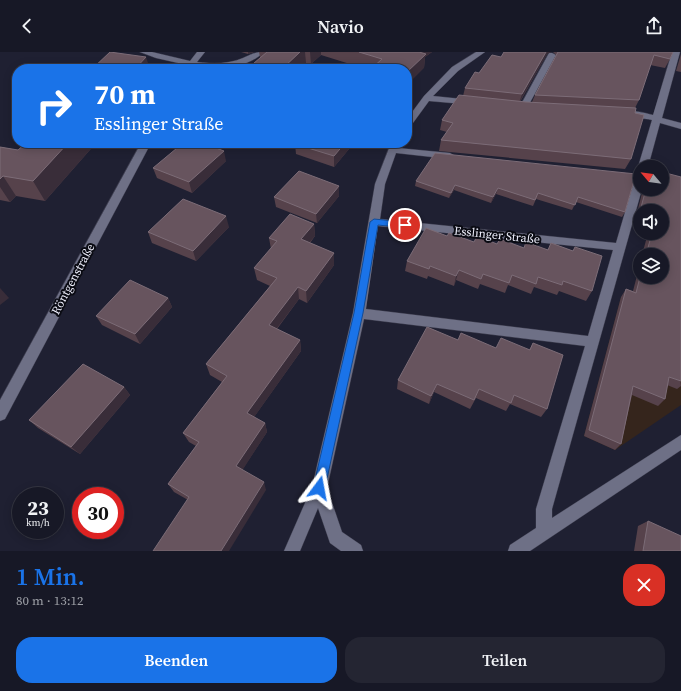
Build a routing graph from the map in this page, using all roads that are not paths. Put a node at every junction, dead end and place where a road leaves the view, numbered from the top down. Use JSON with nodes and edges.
{"nodes":[{"id":1,"x":144,"y":52,"type":"edge"},
{"id":2,"x":200,"y":52,"type":"edge"},
{"id":3,"x":260,"y":52,"type":"edge"},
{"id":4,"x":481,"y":52,"type":"edge"},
{"id":5,"x":676,"y":52,"type":"edge"},
{"id":6,"x":552,"y":55,"type":"dead end"},
{"id":7,"x":180,"y":64,"type":"edge"},
{"id":8,"x":191,"y":64,"type":"edge"},
{"id":9,"x":235,"y":64,"type":"edge"},
{"id":10,"x":427,"y":98,"type":"junction"},
{"id":11,"x":478,"y":103,"type":"edge"},
{"id":12,"x":523,"y":108,"type":"edge"},
{"id":13,"x":620,"y":114,"type":"edge"},
{"id":14,"x":412,"y":118,"type":"edge"},
{"id":15,"x":658,"y":120,"type":"junction"},
{"id":16,"x":681,"y":126,"type":"edge"},
{"id":17,"x":143,"y":148,"type":"edge"},
{"id":18,"x":393,"y":148,"type":"edge"},
{"id":19,"x":406,"y":148,"type":"edge"},
{"id":20,"x":462,"y":157,"type":"edge"},
{"id":21,"x":645,"y":160,"type":"edge"},
{"id":22,"x":633,"y":193,"type":"edge"},
{"id":23,"x":374,"y":222,"type":"junction"},
{"id":24,"x":620,"y":247,"type":"junction"},
{"id":25,"x":359,"y":313,"type":"junction"},
{"id":26,"x":593,"y":342,"type":"junction"},
{"id":27,"x":0,"y":414,"type":"edge"},
{"id":28,"x":681,"y":442,"type":"edge"},
{"id":29,"x":319,"y":488,"type":"junction"},
{"id":30,"x":544,"y":532,"type":"junction"},
{"id":31,"x":292,"y":551,"type":"edge"},
{"id":32,"x":355,"y":551,"type":"edge"},
{"id":33,"x":516,"y":551,"type":"edge"}],
"edges":[{"from":1,"to":7,"type":"street"},
{"from":2,"to":8,"type":"street"},
{"from":3,"to":9,"type":"street"},
{"from":4,"to":10,"type":"street"},
{"from":5,"to":15,"type":"street"},
{"from":6,"to":12,"type":"street"},
{"from":10,"to":11,"type":"street"},
{"from":10,"to":14,"type":"street"},
{"from":13,"to":15,"type":"street"},
{"from":15,"to":16,"type":"street"},
{"from":15,"to":21,"type":"street"},
{"from":17,"to":27,"type":"street","name":"Röntgenstraße"},
{"from":18,"to":23,"type":"street"},
{"from":19,"to":20,"type":"street"},
{"from":22,"to":24,"type":"street"},
{"from":23,"to":24,"type":"street","name":"Esslinger Straße"},
{"from":23,"to":25,"type":"street"},
{"from":24,"to":26,"type":"street"},
{"from":25,"to":26,"type":"street"},
{"from":25,"to":29,"type":"street"},
{"from":26,"to":30,"type":"street"},
{"from":28,"to":30,"type":"street"},
{"from":29,"to":31,"type":"street"},
{"from":29,"to":32,"type":"street"},
{"from":30,"to":33,"type":"street"}]}
